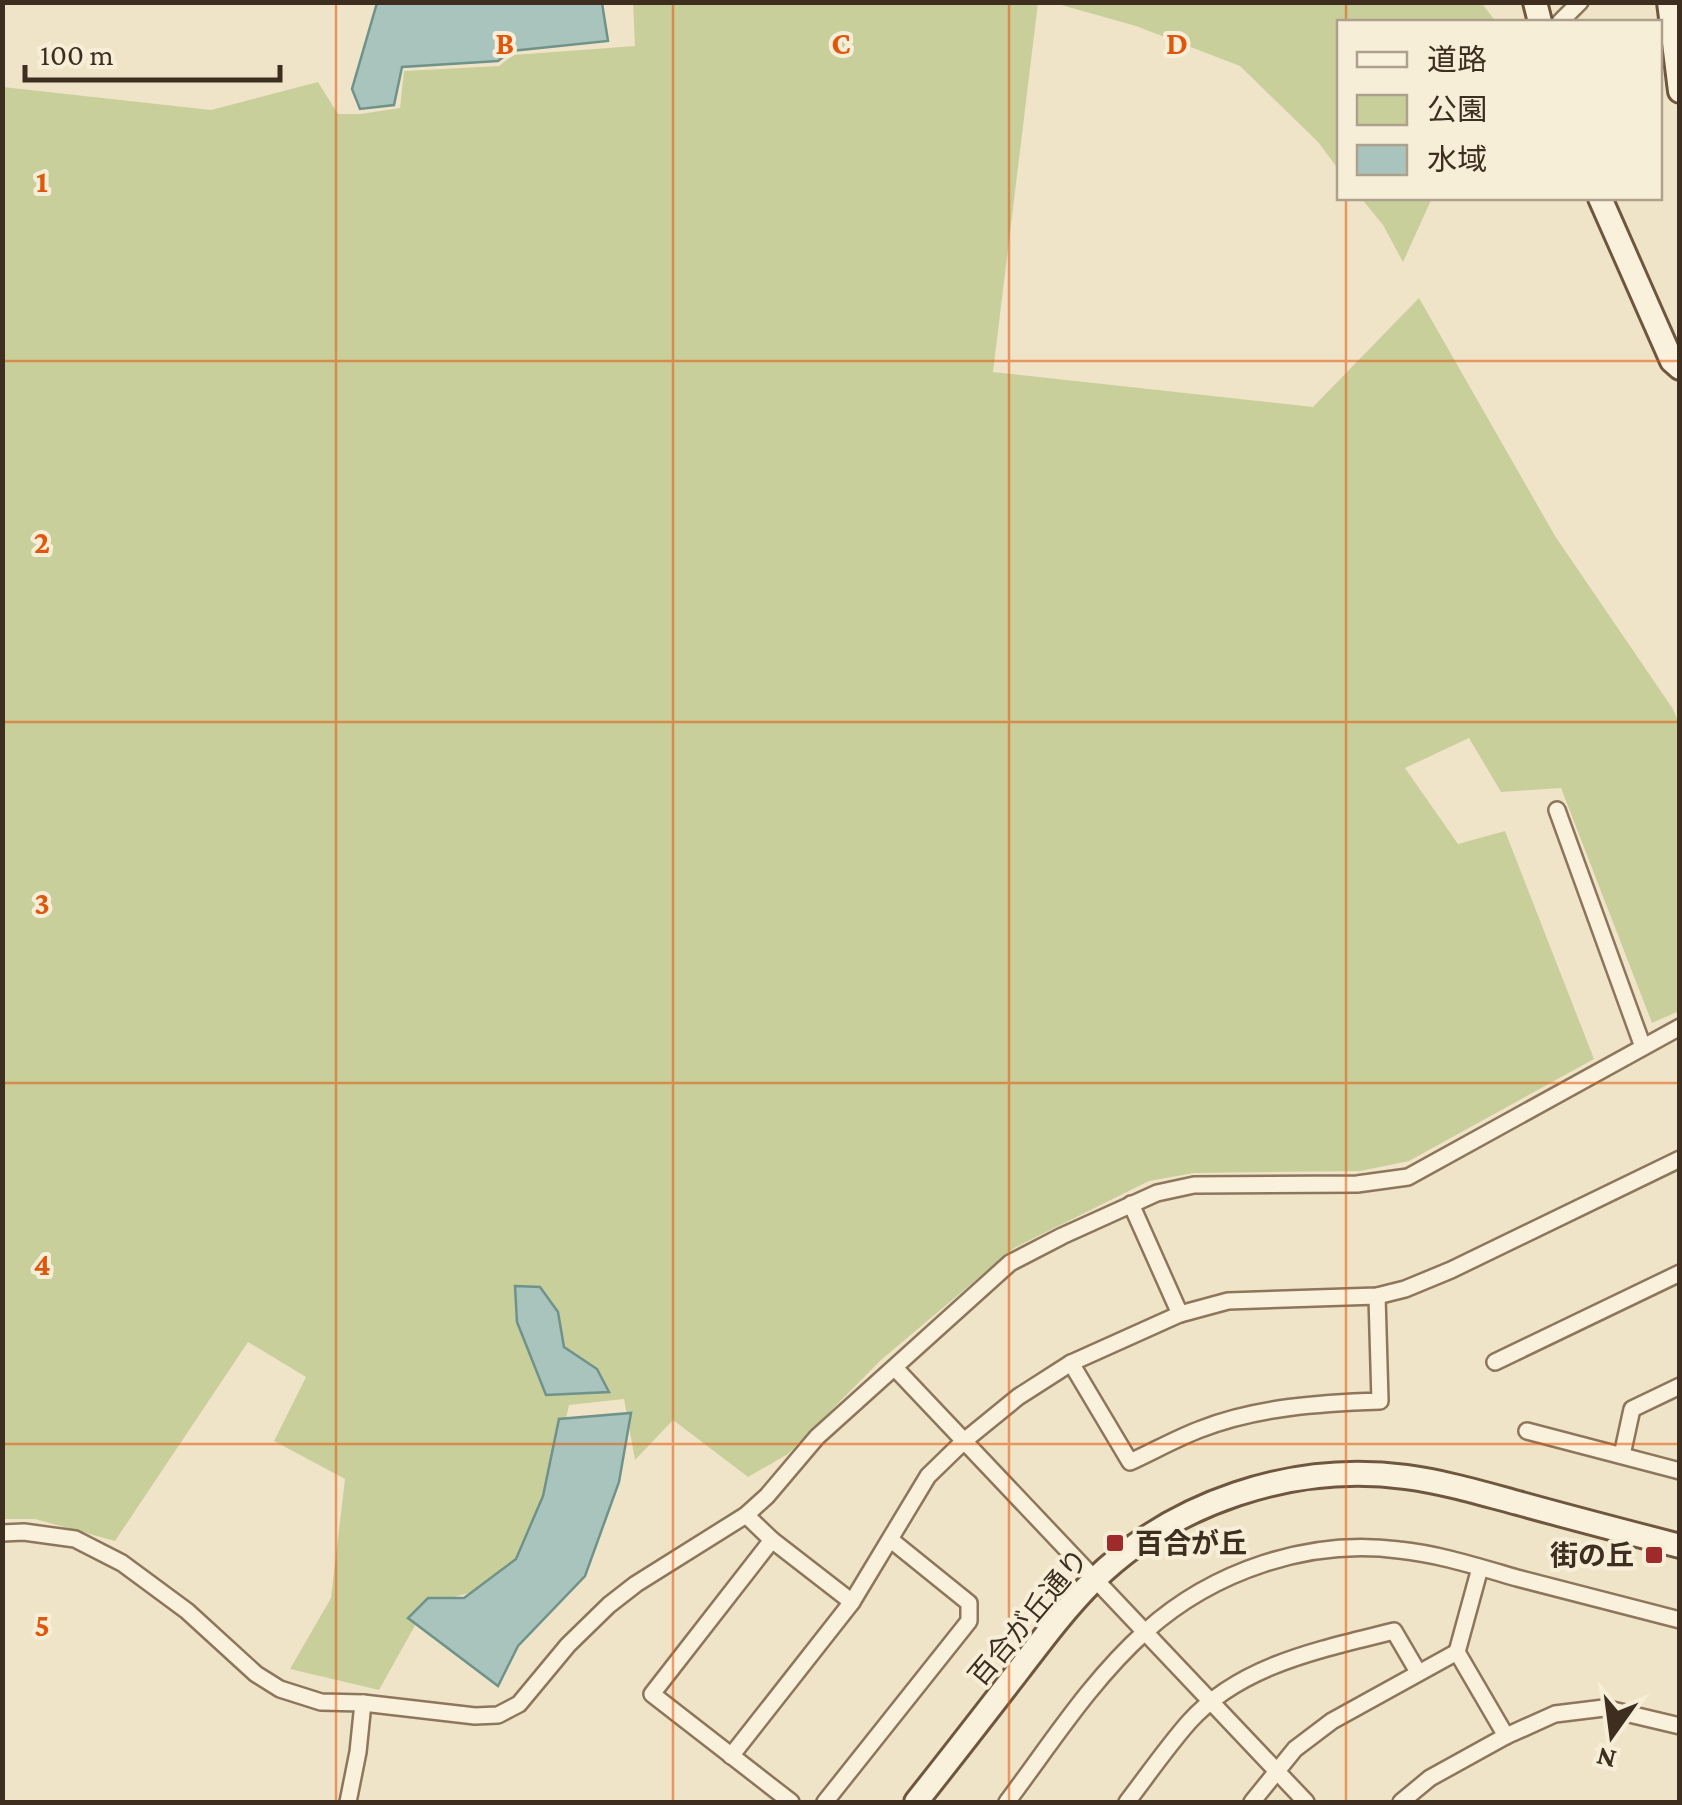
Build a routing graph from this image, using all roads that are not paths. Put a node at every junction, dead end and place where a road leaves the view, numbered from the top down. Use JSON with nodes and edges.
{"nodes":[{"id":1,"x":1580,"y":2,"type":"edge"},
{"id":2,"x":1673,"y":16,"type":"edge"},
{"id":3,"x":1562,"y":20,"type":"edge"},
{"id":4,"x":1680,"y":91,"type":"edge"},
{"id":5,"x":1601,"y":200,"type":"edge"},
{"id":6,"x":1680,"y":368,"type":"edge"},
{"id":7,"x":1557,"y":810,"type":"dead end"},
{"id":8,"x":1680,"y":1028,"type":"edge"},
{"id":9,"x":1643,"y":1047,"type":"junction"},
{"id":10,"x":1680,"y":1160,"type":"edge"},
{"id":11,"x":1131,"y":1204,"type":"junction"},
{"id":12,"x":1680,"y":1273,"type":"edge"},
{"id":13,"x":1377,"y":1296,"type":"junction"},
{"id":14,"x":1180,"y":1314,"type":"junction"},
{"id":15,"x":1494,"y":1362,"type":"dead end"},
{"id":16,"x":1072,"y":1363,"type":"junction"},
{"id":17,"x":896,"y":1368,"type":"junction"},
{"id":18,"x":1680,"y":1386,"type":"edge"},
{"id":19,"x":1527,"y":1431,"type":"dead end"},
{"id":20,"x":964,"y":1441,"type":"junction"},
{"id":21,"x":1622,"y":1456,"type":"junction"},
{"id":22,"x":1680,"y":1472,"type":"edge"},
{"id":23,"x":746,"y":1515,"type":"junction"},
{"id":24,"x":2,"y":1534,"type":"edge"},
{"id":25,"x":772,"y":1540,"type":"junction"},
{"id":26,"x":891,"y":1540,"type":"junction"},
{"id":27,"x":1680,"y":1546,"type":"edge"},
{"id":28,"x":1480,"y":1568,"type":"junction"},
{"id":29,"x":1095,"y":1578,"type":"junction"},
{"id":30,"x":852,"y":1602,"type":"junction"},
{"id":31,"x":1680,"y":1620,"type":"edge"},
{"id":32,"x":1145,"y":1632,"type":"junction"},
{"id":33,"x":1457,"y":1652,"type":"junction"},
{"id":34,"x":1418,"y":1672,"type":"junction"},
{"id":35,"x":1212,"y":1702,"type":"junction"},
{"id":36,"x":363,"y":1703,"type":"junction"},
{"id":37,"x":1680,"y":1726,"type":"edge"},
{"id":38,"x":1506,"y":1736,"type":"junction"},
{"id":39,"x":731,"y":1756,"type":"junction"},
{"id":40,"x":1276,"y":1770,"type":"junction"},
{"id":41,"x":348,"y":1802,"type":"edge"},
{"id":42,"x":791,"y":1802,"type":"edge"},
{"id":43,"x":825,"y":1802,"type":"edge"},
{"id":44,"x":916,"y":1802,"type":"edge"},
{"id":45,"x":1007,"y":1802,"type":"edge"},
{"id":46,"x":1126,"y":1802,"type":"edge"},
{"id":47,"x":1252,"y":1802,"type":"edge"},
{"id":48,"x":1306,"y":1802,"type":"edge"},
{"id":49,"x":1401,"y":1802,"type":"edge"}],
"edges":[{"from":1,"to":3,"type":"street"},
{"from":2,"to":4,"type":"street"},
{"from":5,"to":6,"type":"street"},
{"from":7,"to":9,"type":"street"},
{"from":8,"to":9,"type":"street"},
{"from":9,"to":11,"type":"street"},
{"from":10,"to":13,"type":"street"},
{"from":11,"to":14,"type":"street"},
{"from":11,"to":17,"type":"street"},
{"from":12,"to":15,"type":"street"},
{"from":13,"to":14,"type":"street"},
{"from":13,"to":16,"type":"street"},
{"from":14,"to":16,"type":"street"},
{"from":16,"to":20,"type":"street"},
{"from":17,"to":20,"type":"street"},
{"from":17,"to":23,"type":"street"},
{"from":18,"to":21,"type":"street"},
{"from":19,"to":21,"type":"street"},
{"from":20,"to":26,"type":"street"},
{"from":20,"to":29,"type":"street"},
{"from":21,"to":22,"type":"street"},
{"from":23,"to":25,"type":"street"},
{"from":23,"to":36,"type":"street"},
{"from":24,"to":36,"type":"street"},
{"from":25,"to":30,"type":"street"},
{"from":25,"to":39,"type":"street"},
{"from":26,"to":30,"type":"street"},
{"from":26,"to":43,"type":"street"},
{"from":27,"to":29,"type":"street","name":"百合が丘通り"},
{"from":28,"to":31,"type":"street"},
{"from":28,"to":32,"type":"street"},
{"from":28,"to":33,"type":"street"},
{"from":29,"to":32,"type":"street"},
{"from":29,"to":44,"type":"street","name":"百合が丘通り"},
{"from":30,"to":39,"type":"street"},
{"from":32,"to":35,"type":"street"},
{"from":32,"to":45,"type":"street"},
{"from":33,"to":34,"type":"street"},
{"from":33,"to":38,"type":"street"},
{"from":34,"to":35,"type":"street"},
{"from":34,"to":40,"type":"street"},
{"from":35,"to":40,"type":"street"},
{"from":35,"to":46,"type":"street"},
{"from":36,"to":41,"type":"street"},
{"from":37,"to":38,"type":"street"},
{"from":38,"to":49,"type":"street"},
{"from":39,"to":42,"type":"street"},
{"from":40,"to":47,"type":"street"},
{"from":40,"to":48,"type":"street"}]}
